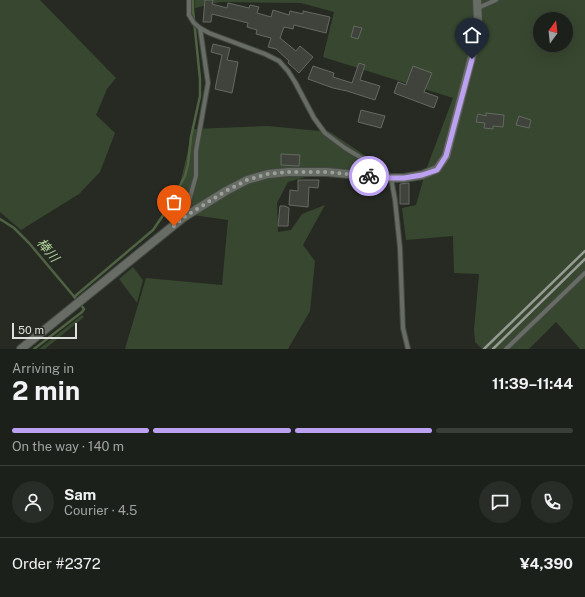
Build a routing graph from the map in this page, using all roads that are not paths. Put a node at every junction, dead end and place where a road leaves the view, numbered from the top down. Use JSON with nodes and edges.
{"nodes":[{"id":1,"x":189,"y":0,"type":"edge"},
{"id":2,"x":496,"y":0,"type":"edge"},
{"id":3,"x":478,"y":4,"type":"edge"},
{"id":4,"x":200,"y":28,"type":"junction"},
{"id":5,"x":391,"y":178,"type":"junction"},
{"id":6,"x":184,"y":217,"type":"junction"},
{"id":7,"x":585,"y":273,"type":"edge"},
{"id":8,"x":21,"y":349,"type":"edge"},
{"id":9,"x":408,"y":349,"type":"edge"},
{"id":10,"x":506,"y":349,"type":"edge"}],
"edges":[{"from":1,"to":4,"type":"lane"},
{"from":2,"to":3,"type":"lane"},
{"from":3,"to":5,"type":"street"},
{"from":4,"to":5,"type":"lane"},
{"from":4,"to":6,"type":"lane"},
{"from":5,"to":6,"type":"street"},
{"from":5,"to":9,"type":"lane"},
{"from":6,"to":8,"type":"street"},
{"from":7,"to":10,"type":"lane"}]}
